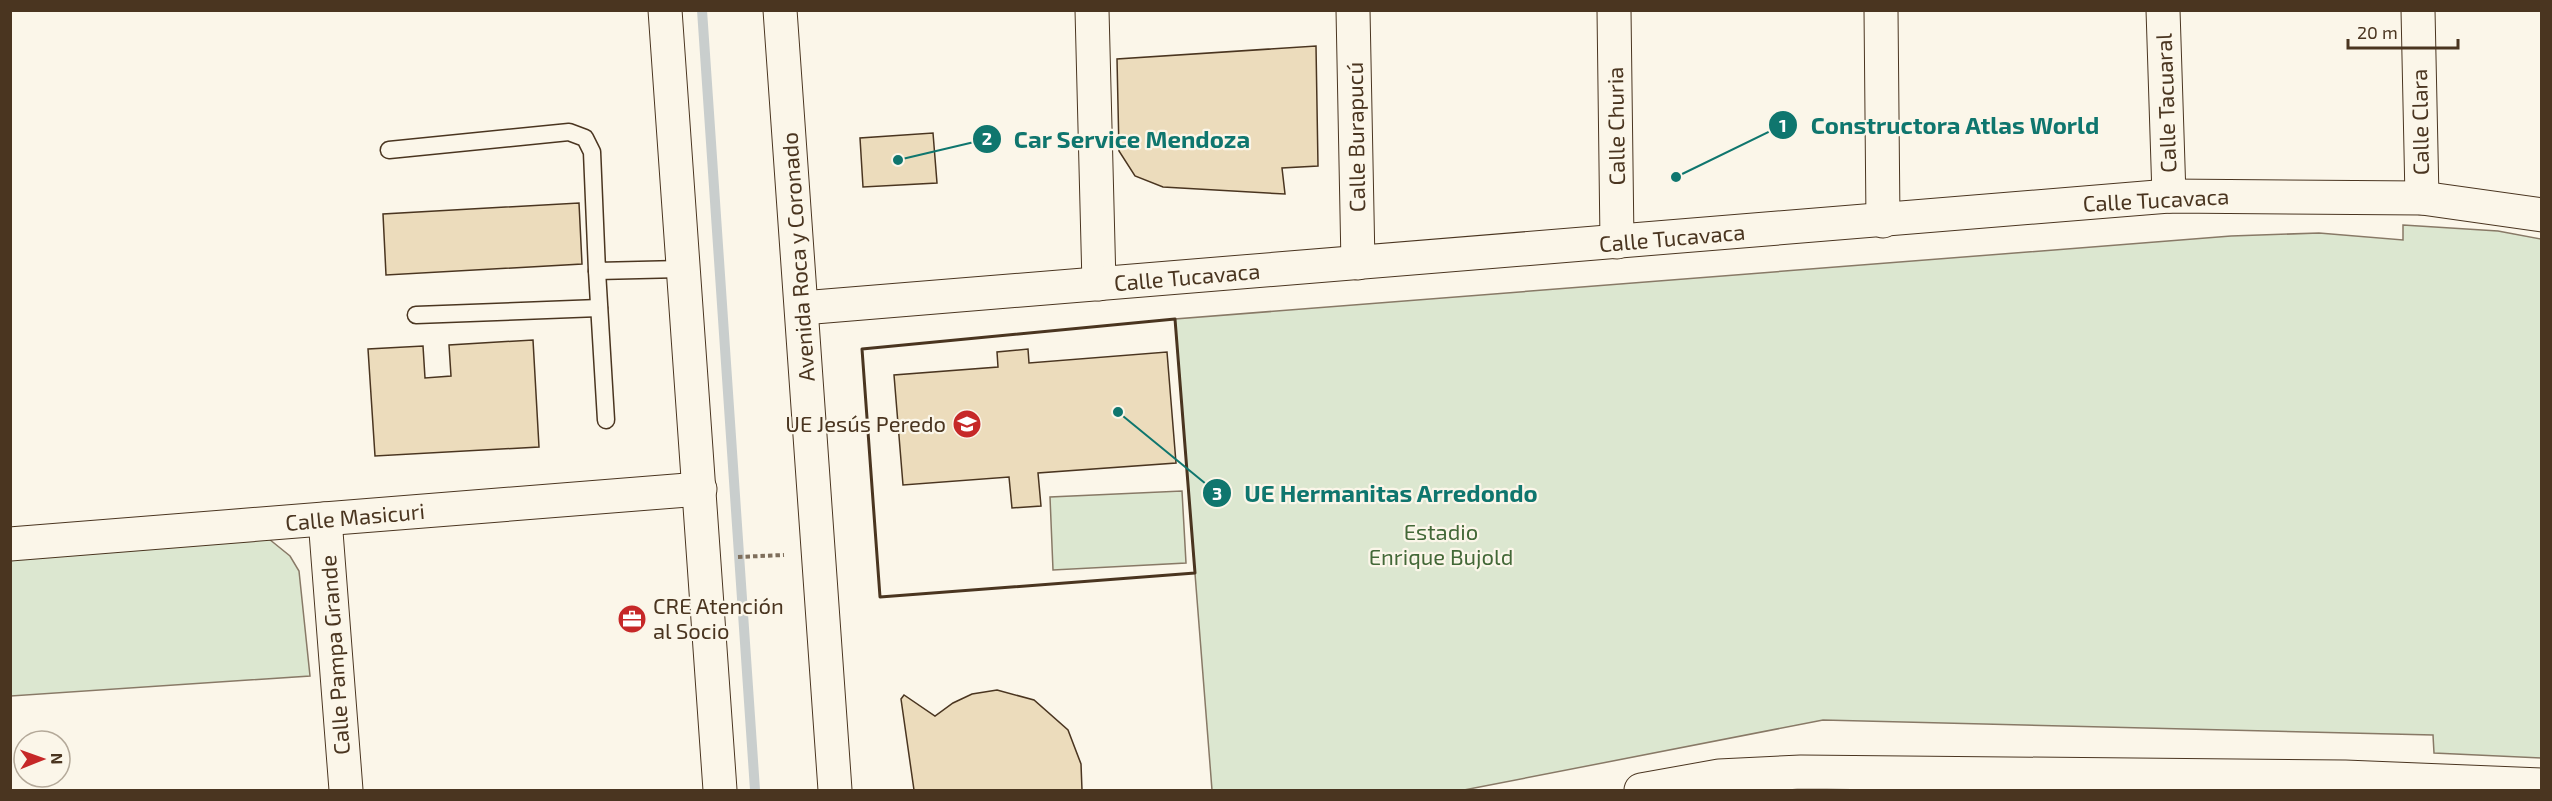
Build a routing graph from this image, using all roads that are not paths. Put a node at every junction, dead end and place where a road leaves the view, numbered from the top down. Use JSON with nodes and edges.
{"nodes":[{"id":1,"x":665,"y":10,"type":"edge"},
{"id":2,"x":780,"y":10,"type":"edge"},
{"id":3,"x":1092,"y":10,"type":"edge"},
{"id":4,"x":1353,"y":10,"type":"edge"},
{"id":5,"x":1614,"y":10,"type":"edge"},
{"id":6,"x":1881,"y":10,"type":"edge"},
{"id":7,"x":2163,"y":10,"type":"edge"},
{"id":8,"x":2418,"y":10,"type":"edge"},
{"id":9,"x":388,"y":150,"type":"dead end"},
{"id":10,"x":2169,"y":196,"type":"junction"},
{"id":11,"x":2422,"y":198,"type":"junction"},
{"id":12,"x":2541,"y":215,"type":"edge"},
{"id":13,"x":1883,"y":221,"type":"junction"},
{"id":14,"x":1617,"y":243,"type":"junction"},
{"id":15,"x":1358,"y":263,"type":"junction"},
{"id":16,"x":681,"y":269,"type":"junction"},
{"id":17,"x":597,"y":271,"type":"junction"},
{"id":18,"x":1099,"y":284,"type":"junction"},
{"id":19,"x":598,"y":308,"type":"junction"},
{"id":20,"x":802,"y":308,"type":"junction"},
{"id":21,"x":416,"y":315,"type":"dead end"},
{"id":22,"x":606,"y":420,"type":"dead end"},
{"id":23,"x":700,"y":489,"type":"junction"},
{"id":24,"x":325,"y":519,"type":"junction"},
{"id":25,"x":10,"y":544,"type":"edge"},
{"id":26,"x":1801,"y":782,"type":"edge"},
{"id":27,"x":2077,"y":783,"type":"edge"},
{"id":28,"x":2345,"y":784,"type":"edge"},
{"id":29,"x":2541,"y":785,"type":"edge"},
{"id":30,"x":346,"y":790,"type":"edge"},
{"id":31,"x":720,"y":790,"type":"edge"},
{"id":32,"x":835,"y":790,"type":"edge"},
{"id":33,"x":1641,"y":790,"type":"edge"}],
"edges":[{"from":1,"to":16,"type":"street"},
{"from":2,"to":20,"type":"street","name":"Avenida Roca y Coronado"},
{"from":3,"to":18,"type":"street"},
{"from":4,"to":15,"type":"street","name":"Calle Burapucú"},
{"from":5,"to":14,"type":"street","name":"Calle Churia"},
{"from":6,"to":13,"type":"street"},
{"from":7,"to":10,"type":"street","name":"Calle Tacuaral"},
{"from":8,"to":11,"type":"street","name":"Calle Clara"},
{"from":9,"to":17,"type":"lane"},
{"from":10,"to":11,"type":"street","name":"Calle Tucavaca"},
{"from":10,"to":13,"type":"street","name":"Calle Tucavaca"},
{"from":11,"to":12,"type":"street","name":"Calle Tucavaca"},
{"from":13,"to":14,"type":"street","name":"Calle Tucavaca"},
{"from":14,"to":15,"type":"street","name":"Calle Tucavaca"},
{"from":15,"to":18,"type":"street","name":"Calle Tucavaca"},
{"from":16,"to":17,"type":"lane"},
{"from":16,"to":23,"type":"street"},
{"from":17,"to":19,"type":"lane"},
{"from":18,"to":20,"type":"street","name":"Calle Tucavaca"},
{"from":19,"to":21,"type":"lane"},
{"from":19,"to":22,"type":"lane"},
{"from":20,"to":32,"type":"street","name":"Avenida Roca y Coronado"},
{"from":23,"to":24,"type":"street","name":"Calle Masicuri"},
{"from":23,"to":31,"type":"street"},
{"from":24,"to":25,"type":"street","name":"Calle Masicuri"},
{"from":24,"to":30,"type":"street","name":"Calle Pampa Grande"},
{"from":26,"to":27,"type":"street"},
{"from":26,"to":33,"type":"street"},
{"from":27,"to":28,"type":"street"},
{"from":28,"to":29,"type":"street"}]}
